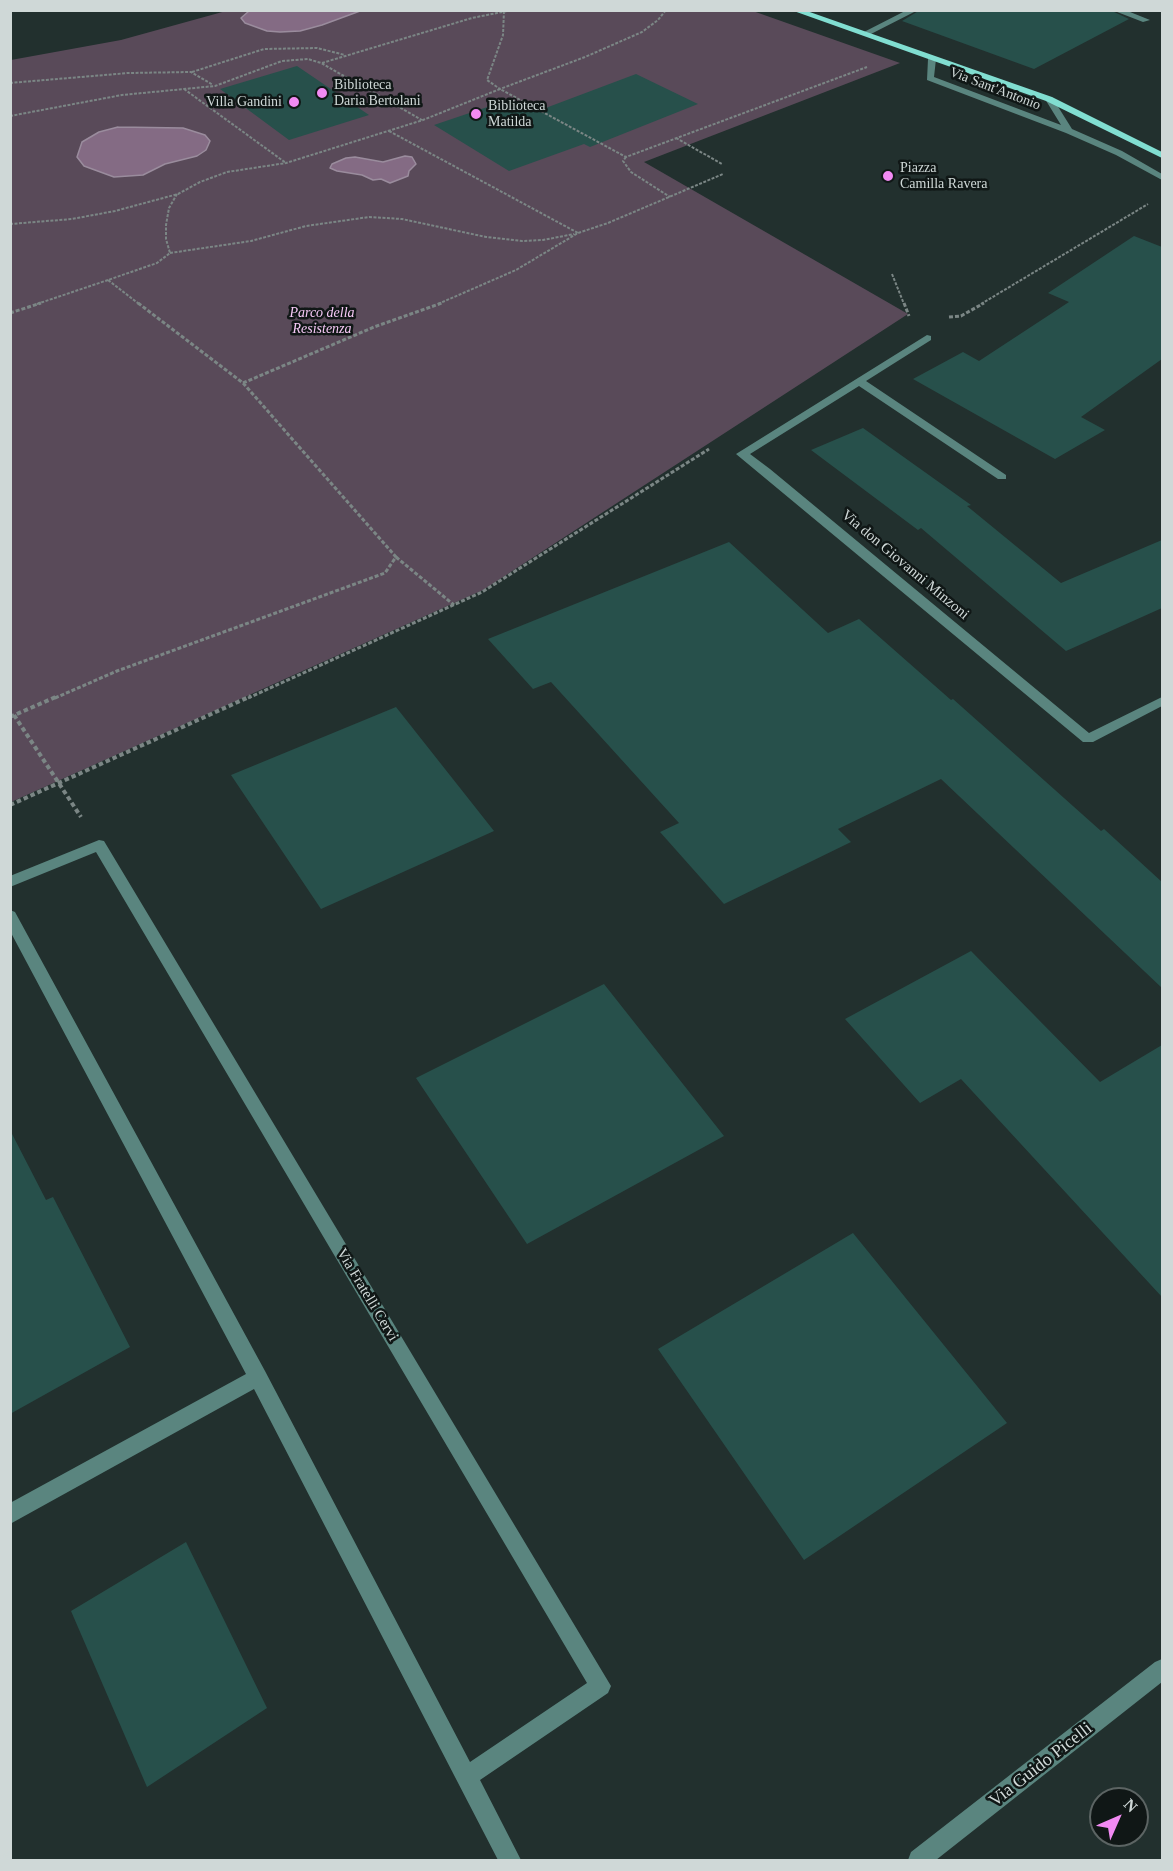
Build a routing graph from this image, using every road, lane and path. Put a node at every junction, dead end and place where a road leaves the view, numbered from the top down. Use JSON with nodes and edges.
{"nodes":[{"id":1,"x":512,"y":10,"type":"edge"},
{"id":2,"x":666,"y":10,"type":"edge"},
{"id":3,"x":795,"y":10,"type":"edge"},
{"id":4,"x":914,"y":10,"type":"edge"},
{"id":5,"x":1116,"y":10,"type":"edge"},
{"id":6,"x":504,"y":12,"type":"edge"},
{"id":7,"x":1146,"y":21,"type":"dead end"},
{"id":8,"x":864,"y":34,"type":"junction"},
{"id":9,"x":346,"y":55,"type":"junction"},
{"id":10,"x":932,"y":59,"type":"junction"},
{"id":11,"x":321,"y":63,"type":"junction"},
{"id":12,"x":872,"y":65,"type":"dead end"},
{"id":13,"x":191,"y":72,"type":"junction"},
{"id":14,"x":10,"y":83,"type":"edge"},
{"id":15,"x":215,"y":86,"type":"junction"},
{"id":16,"x":184,"y":89,"type":"junction"},
{"id":17,"x":500,"y":89,"type":"junction"},
{"id":18,"x":1049,"y":99,"type":"junction"},
{"id":19,"x":10,"y":116,"type":"edge"},
{"id":20,"x":423,"y":120,"type":"junction"},
{"id":21,"x":389,"y":131,"type":"junction"},
{"id":22,"x":1069,"y":131,"type":"junction"},
{"id":23,"x":676,"y":138,"type":"junction"},
{"id":24,"x":1162,"y":154,"type":"edge"},
{"id":25,"x":626,"y":157,"type":"junction"},
{"id":26,"x":286,"y":163,"type":"junction"},
{"id":27,"x":722,"y":164,"type":"dead end"},
{"id":28,"x":723,"y":174,"type":"dead end"},
{"id":29,"x":1162,"y":177,"type":"edge"},
{"id":30,"x":178,"y":194,"type":"junction"},
{"id":31,"x":670,"y":197,"type":"junction"},
{"id":32,"x":1152,"y":201,"type":"dead end"},
{"id":33,"x":10,"y":224,"type":"edge"},
{"id":34,"x":578,"y":233,"type":"junction"},
{"id":35,"x":170,"y":253,"type":"junction"},
{"id":36,"x":892,"y":274,"type":"dead end"},
{"id":37,"x":108,"y":280,"type":"junction"},
{"id":38,"x":10,"y":313,"type":"edge"},
{"id":39,"x":942,"y":318,"type":"dead end"},
{"id":40,"x":913,"y":321,"type":"dead end"},
{"id":41,"x":927,"y":338,"type":"dead end"},
{"id":42,"x":859,"y":381,"type":"junction"},
{"id":43,"x":243,"y":384,"type":"junction"},
{"id":44,"x":710,"y":448,"type":"dead end"},
{"id":45,"x":1002,"y":477,"type":"dead end"},
{"id":46,"x":396,"y":557,"type":"junction"},
{"id":47,"x":453,"y":605,"type":"junction"},
{"id":48,"x":1162,"y":701,"type":"edge"},
{"id":49,"x":13,"y":716,"type":"edge"},
{"id":50,"x":60,"y":784,"type":"junction"},
{"id":51,"x":10,"y":805,"type":"edge"},
{"id":52,"x":99,"y":845,"type":"junction"},
{"id":53,"x":10,"y":882,"type":"edge"},
{"id":54,"x":10,"y":916,"type":"edge"},
{"id":55,"x":258,"y":1377,"type":"junction"},
{"id":56,"x":10,"y":1514,"type":"edge"},
{"id":57,"x":1162,"y":1669,"type":"edge"},
{"id":58,"x":466,"y":1777,"type":"junction"},
{"id":59,"x":510,"y":1860,"type":"edge"},
{"id":60,"x":919,"y":1860,"type":"edge"}],
"edges":[{"from":1,"to":6,"type":"path"},
{"from":2,"to":17,"type":"path"},
{"from":3,"to":8,"type":"main road","name":"Via Sant'Antonio"},
{"from":4,"to":8,"type":"street"},
{"from":5,"to":7,"type":"street"},
{"from":6,"to":9,"type":"path"},
{"from":6,"to":17,"type":"path"},
{"from":8,"to":10,"type":"main road","name":"Via Sant'Antonio"},
{"from":9,"to":11,"type":"path"},
{"from":9,"to":13,"type":"path"},
{"from":10,"to":18,"type":"main road","name":"Via Sant'Antonio"},
{"from":10,"to":22,"type":"street","name":"Via Sant'Antonio"},
{"from":11,"to":15,"type":"path"},
{"from":11,"to":20,"type":"path"},
{"from":12,"to":23,"type":"path"},
{"from":13,"to":14,"type":"path"},
{"from":13,"to":15,"type":"path"},
{"from":15,"to":16,"type":"path"},
{"from":16,"to":19,"type":"path"},
{"from":16,"to":26,"type":"path"},
{"from":17,"to":20,"type":"path"},
{"from":17,"to":25,"type":"path"},
{"from":18,"to":22,"type":"street","name":"Via Sant'Antonio"},
{"from":18,"to":24,"type":"main road","name":"Via Sant'Antonio"},
{"from":20,"to":21,"type":"path"},
{"from":21,"to":26,"type":"path"},
{"from":21,"to":34,"type":"path"},
{"from":22,"to":29,"type":"street","name":"Via Sant'Antonio"},
{"from":23,"to":25,"type":"path"},
{"from":23,"to":27,"type":"path"},
{"from":25,"to":31,"type":"path"},
{"from":26,"to":30,"type":"path"},
{"from":28,"to":31,"type":"path"},
{"from":30,"to":33,"type":"path"},
{"from":30,"to":35,"type":"path"},
{"from":31,"to":34,"type":"path"},
{"from":32,"to":39,"type":"path"},
{"from":34,"to":35,"type":"path"},
{"from":34,"to":43,"type":"path"},
{"from":35,"to":37,"type":"path"},
{"from":36,"to":40,"type":"path"},
{"from":37,"to":38,"type":"path"},
{"from":37,"to":43,"type":"path"},
{"from":41,"to":42,"type":"street","name":"Via don Giovanni Minzoni"},
{"from":42,"to":45,"type":"street"},
{"from":42,"to":48,"type":"street","name":"Via don Giovanni Minzoni"},
{"from":43,"to":46,"type":"path"},
{"from":44,"to":47,"type":"path"},
{"from":46,"to":47,"type":"path"},
{"from":46,"to":49,"type":"path"},
{"from":47,"to":50,"type":"path"},
{"from":49,"to":50,"type":"path"},
{"from":50,"to":51,"type":"path"},
{"from":50,"to":52,"type":"path"},
{"from":52,"to":53,"type":"street"},
{"from":52,"to":58,"type":"street","name":"Via Fratelli Cervi"},
{"from":54,"to":55,"type":"street"},
{"from":55,"to":56,"type":"street"},
{"from":55,"to":58,"type":"street"},
{"from":57,"to":60,"type":"street","name":"Via Guido Picelli"},
{"from":58,"to":59,"type":"street"}]}
